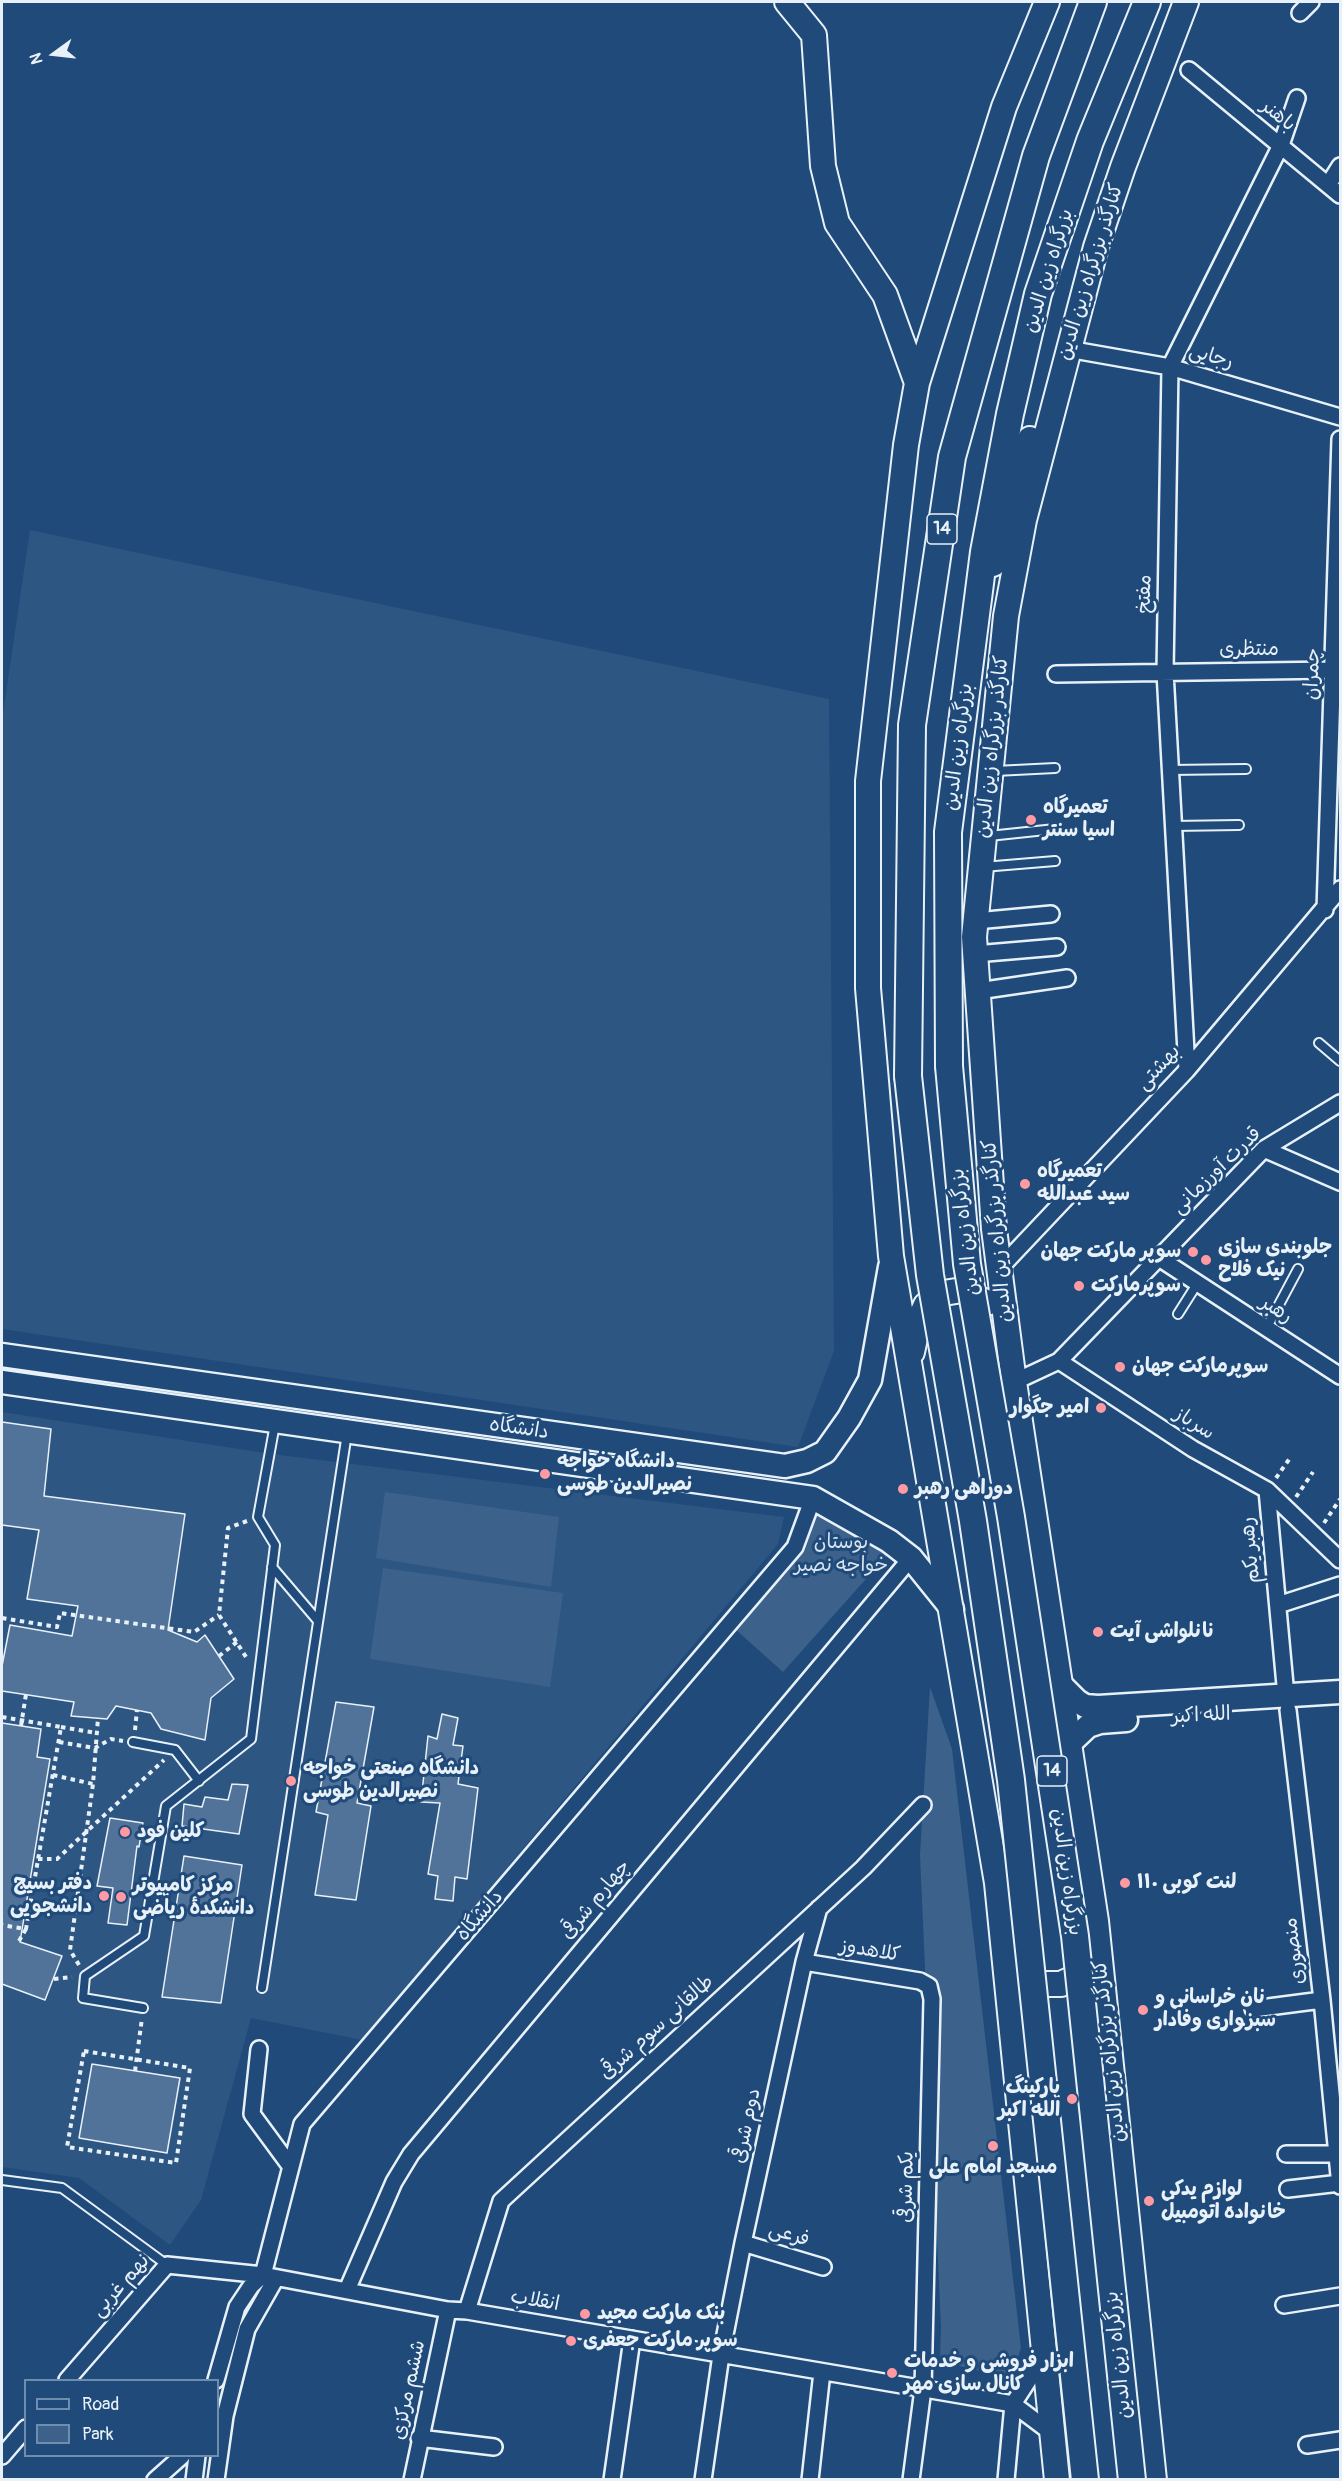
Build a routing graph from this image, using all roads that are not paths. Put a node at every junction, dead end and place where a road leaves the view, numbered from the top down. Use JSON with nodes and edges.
{"nodes":[{"id":1,"x":787,"y":2,"type":"edge"},
{"id":2,"x":1047,"y":2,"type":"edge"},
{"id":3,"x":1093,"y":2,"type":"edge"},
{"id":4,"x":1147,"y":2,"type":"edge"},
{"id":5,"x":1186,"y":2,"type":"edge"},
{"id":6,"x":1311,"y":2,"type":"edge"},
{"id":7,"x":1300,"y":13,"type":"dead end"},
{"id":8,"x":1189,"y":70,"type":"dead end"},
{"id":9,"x":1297,"y":98,"type":"dead end"},
{"id":10,"x":1281,"y":145,"type":"junction"},
{"id":11,"x":1341,"y":166,"type":"edge"},
{"id":12,"x":1328,"y":185,"type":"junction"},
{"id":13,"x":1341,"y":195,"type":"edge"},
{"id":14,"x":1096,"y":247,"type":"junction"},
{"id":15,"x":1068,"y":349,"type":"junction"},
{"id":16,"x":1170,"y":368,"type":"junction"},
{"id":17,"x":917,"y":383,"type":"junction"},
{"id":18,"x":1341,"y":417,"type":"edge"},
{"id":19,"x":1341,"y":440,"type":"edge"},
{"id":20,"x":1338,"y":609,"type":"edge"},
{"id":21,"x":971,"y":648,"type":"junction"},
{"id":22,"x":1334,"y":670,"type":"junction"},
{"id":23,"x":1165,"y":672,"type":"junction"},
{"id":24,"x":1056,"y":674,"type":"dead end"},
{"id":25,"x":1055,"y":768,"type":"dead end"},
{"id":26,"x":1245,"y":769,"type":"dead end"},
{"id":27,"x":1170,"y":770,"type":"junction"},
{"id":28,"x":990,"y":772,"type":"junction"},
{"id":29,"x":1239,"y":825,"type":"dead end"},
{"id":30,"x":1173,"y":826,"type":"junction"},
{"id":31,"x":1055,"y":829,"type":"dead end"},
{"id":32,"x":984,"y":837,"type":"junction"},
{"id":33,"x":1055,"y":861,"type":"dead end"},
{"id":34,"x":981,"y":867,"type":"junction"},
{"id":35,"x":1341,"y":889,"type":"edge"},
{"id":36,"x":1325,"y":910,"type":"junction"},
{"id":37,"x":1051,"y":914,"type":"dead end"},
{"id":38,"x":976,"y":921,"type":"junction"},
{"id":39,"x":1057,"y":948,"type":"dead end"},
{"id":40,"x":975,"y":954,"type":"junction"},
{"id":41,"x":1067,"y":978,"type":"dead end"},
{"id":42,"x":978,"y":990,"type":"junction"},
{"id":43,"x":1319,"y":1043,"type":"dead end"},
{"id":44,"x":1341,"y":1061,"type":"edge"},
{"id":45,"x":1187,"y":1070,"type":"junction"},
{"id":46,"x":1341,"y":1103,"type":"edge"},
{"id":47,"x":1264,"y":1149,"type":"junction"},
{"id":48,"x":1341,"y":1182,"type":"edge"},
{"id":49,"x":891,"y":1256,"type":"junction"},
{"id":50,"x":1159,"y":1258,"type":"junction"},
{"id":51,"x":1000,"y":1268,"type":"junction"},
{"id":52,"x":1298,"y":1269,"type":"dead end"},
{"id":53,"x":1197,"y":1284,"type":"junction"},
{"id":54,"x":1178,"y":1314,"type":"dead end"},
{"id":55,"x":1266,"y":1329,"type":"junction"},
{"id":56,"x":2,"y":1355,"type":"edge"},
{"id":57,"x":1059,"y":1361,"type":"junction"},
{"id":58,"x":909,"y":1369,"type":"junction"},
{"id":59,"x":1341,"y":1376,"type":"edge"},
{"id":60,"x":2,"y":1382,"type":"edge"},
{"id":61,"x":1014,"y":1382,"type":"junction"},
{"id":62,"x":313,"y":1400,"type":"junction"},
{"id":63,"x":276,"y":1421,"type":"junction"},
{"id":64,"x":308,"y":1426,"type":"junction"},
{"id":65,"x":530,"y":1430,"type":"junction"},
{"id":66,"x":347,"y":1431,"type":"junction"},
{"id":67,"x":524,"y":1457,"type":"junction"},
{"id":68,"x":1267,"y":1490,"type":"junction"},
{"id":69,"x":813,"y":1498,"type":"junction"},
{"id":70,"x":911,"y":1558,"type":"junction"},
{"id":71,"x":1341,"y":1560,"type":"edge"},
{"id":72,"x":272,"y":1568,"type":"junction"},
{"id":73,"x":1341,"y":1585,"type":"edge"},
{"id":74,"x":1278,"y":1605,"type":"junction"},
{"id":75,"x":952,"y":1608,"type":"junction"},
{"id":76,"x":318,"y":1621,"type":"junction"},
{"id":77,"x":1059,"y":1683,"type":"junction"},
{"id":78,"x":1341,"y":1692,"type":"edge"},
{"id":79,"x":1287,"y":1703,"type":"junction"},
{"id":80,"x":1341,"y":1707,"type":"edge"},
{"id":81,"x":133,"y":1742,"type":"road end"},
{"id":82,"x":1069,"y":1744,"type":"junction"},
{"id":83,"x":199,"y":1781,"type":"junction"},
{"id":84,"x":923,"y":1805,"type":"dead end"},
{"id":85,"x":819,"y":1908,"type":"junction"},
{"id":86,"x":1096,"y":1921,"type":"junction"},
{"id":87,"x":1002,"y":1935,"type":"junction"},
{"id":88,"x":804,"y":1962,"type":"junction"},
{"id":89,"x":929,"y":1986,"type":"joint"},
{"id":90,"x":262,"y":1988,"type":"dead end"},
{"id":91,"x":1322,"y":2000,"type":"junction"},
{"id":92,"x":143,"y":2008,"type":"road end"},
{"id":93,"x":1253,"y":2009,"type":"dead end"},
{"id":94,"x":259,"y":2049,"type":"dead end"},
{"id":95,"x":1286,"y":2154,"type":"dead end"},
{"id":96,"x":1337,"y":2154,"type":"junction"},
{"id":97,"x":291,"y":2167,"type":"junction"},
{"id":98,"x":2,"y":2180,"type":"edge"},
{"id":99,"x":1340,"y":2185,"type":"edge"},
{"id":100,"x":1287,"y":2189,"type":"dead end"},
{"id":101,"x":743,"y":2243,"type":"junction"},
{"id":102,"x":167,"y":2265,"type":"junction"},
{"id":103,"x":823,"y":2267,"type":"dead end"},
{"id":104,"x":270,"y":2276,"type":"junction"},
{"id":105,"x":348,"y":2290,"type":"junction"},
{"id":106,"x":1341,"y":2296,"type":"edge"},
{"id":107,"x":1284,"y":2305,"type":"dead end"},
{"id":108,"x":448,"y":2310,"type":"junction"},
{"id":109,"x":467,"y":2311,"type":"junction"},
{"id":110,"x":632,"y":2339,"type":"junction"},
{"id":111,"x":721,"y":2355,"type":"junction"},
{"id":112,"x":1045,"y":2355,"type":"junction"},
{"id":113,"x":822,"y":2372,"type":"junction"},
{"id":114,"x":68,"y":2379,"type":"edge"},
{"id":115,"x":216,"y":2379,"type":"edge"},
{"id":116,"x":923,"y":2389,"type":"junction"},
{"id":117,"x":1013,"y":2404,"type":"junction"},
{"id":118,"x":24,"y":2430,"type":"edge"},
{"id":119,"x":1053,"y":2434,"type":"junction"},
{"id":120,"x":419,"y":2438,"type":"junction"},
{"id":121,"x":1341,"y":2440,"type":"edge"},
{"id":122,"x":1307,"y":2445,"type":"dead end"},
{"id":123,"x":494,"y":2447,"type":"dead end"},
{"id":124,"x":2,"y":2456,"type":"edge"},
{"id":125,"x":181,"y":2457,"type":"edge"},
{"id":126,"x":198,"y":2457,"type":"edge"},
{"id":127,"x":155,"y":2480,"type":"edge"},
{"id":128,"x":194,"y":2480,"type":"edge"},
{"id":129,"x":216,"y":2480,"type":"edge"},
{"id":130,"x":412,"y":2480,"type":"edge"},
{"id":131,"x":612,"y":2480,"type":"edge"},
{"id":132,"x":703,"y":2480,"type":"edge"},
{"id":133,"x":810,"y":2480,"type":"edge"},
{"id":134,"x":911,"y":2480,"type":"edge"},
{"id":135,"x":1006,"y":2480,"type":"edge"},
{"id":136,"x":1057,"y":2480,"type":"edge"},
{"id":137,"x":1085,"y":2480,"type":"edge"},
{"id":138,"x":1132,"y":2480,"type":"edge"},
{"id":139,"x":1154,"y":2480,"type":"edge"}],
"edges":[{"from":1,"to":17,"type":"main road"},
{"from":2,"to":17,"type":"main road"},
{"from":3,"to":137,"type":"highway","name":"بزرگراه زین الدین","number":"14","bridge":true},
{"from":4,"to":21,"type":"highway","name":"بزرگراه زین الدین","number":"14"},
{"from":5,"to":14,"type":"main road","name":"کنارگذر بزرگراه زین الدین"},
{"from":6,"to":7,"type":"street"},
{"from":8,"to":10,"type":"street","name":"باهنر"},
{"from":9,"to":10,"type":"street","name":"مفتخ"},
{"from":10,"to":12,"type":"street","name":"باهنر"},
{"from":10,"to":16,"type":"street","name":"مفتخ"},
{"from":11,"to":12,"type":"street"},
{"from":12,"to":13,"type":"street","name":"باهنر"},
{"from":14,"to":15,"type":"main road","name":"کنارگذر بزرگراه زین الدین"},
{"from":14,"to":21,"type":"main road"},
{"from":15,"to":16,"type":"street","name":"رجایی"},
{"from":15,"to":28,"type":"main road","name":"کنارگذر بزرگراه زین الدین"},
{"from":16,"to":18,"type":"street","name":"رجایی"},
{"from":16,"to":23,"type":"street","name":"مفتخ"},
{"from":17,"to":49,"type":"main road"},
{"from":19,"to":20,"type":"street","name":"چمران"},
{"from":20,"to":22,"type":"street","name":"چمران"},
{"from":21,"to":138,"type":"highway","name":"بزرگراه زین الدین","number":"14","bridge":true},
{"from":22,"to":23,"type":"street","name":"منتظری"},
{"from":22,"to":36,"type":"street","name":"چمران"},
{"from":23,"to":24,"type":"street","name":"منتظری"},
{"from":23,"to":27,"type":"street","name":"مفتخ"},
{"from":25,"to":28,"type":"lane"},
{"from":26,"to":27,"type":"lane"},
{"from":27,"to":30,"type":"street","name":"مفتخ"},
{"from":28,"to":32,"type":"main road","name":"کنارگذر بزرگراه زین الدین"},
{"from":29,"to":30,"type":"lane"},
{"from":30,"to":45,"type":"street","name":"مفتخ"},
{"from":31,"to":32,"type":"lane"},
{"from":32,"to":34,"type":"main road","name":"کنارگذر بزرگراه زین الدین"},
{"from":33,"to":34,"type":"lane"},
{"from":34,"to":38,"type":"main road","name":"کنارگذر بزرگراه زین الدین"},
{"from":35,"to":36,"type":"street","name":"بهشتی"},
{"from":36,"to":45,"type":"street","name":"بهشتی"},
{"from":37,"to":38,"type":"street"},
{"from":38,"to":40,"type":"main road","name":"کنارگذر بزرگراه زین الدین"},
{"from":39,"to":40,"type":"street"},
{"from":40,"to":42,"type":"main road","name":"کنارگذر بزرگراه زین الدین"},
{"from":41,"to":42,"type":"street"},
{"from":42,"to":51,"type":"main road","name":"کنارگذر بزرگراه زین الدین"},
{"from":43,"to":44,"type":"lane"},
{"from":45,"to":51,"type":"street","name":"بهشتی"},
{"from":46,"to":47,"type":"street","name":"قدرت آورزمانی"},
{"from":47,"to":48,"type":"street"},
{"from":47,"to":50,"type":"street","name":"قدرت آورزمانی"},
{"from":49,"to":58,"type":"main road"},
{"from":49,"to":65,"type":"main road","name":"دانشگاه"},
{"from":50,"to":53,"type":"street","name":"رهبر"},
{"from":50,"to":57,"type":"street","name":"قدرت آورزمانی"},
{"from":51,"to":61,"type":"main road","name":"کنارگذر بزرگراه زین الدین"},
{"from":52,"to":55,"type":"lane"},
{"from":53,"to":54,"type":"lane"},
{"from":53,"to":55,"type":"street","name":"رهبر"},
{"from":55,"to":59,"type":"street","name":"رهبر"},
{"from":56,"to":62,"type":"main road","name":"دانشگاه"},
{"from":57,"to":61,"type":"street"},
{"from":57,"to":68,"type":"street","name":"سرباز"},
{"from":58,"to":61,"type":"main road"},
{"from":58,"to":75,"type":"main road"},
{"from":60,"to":63,"type":"main road","name":"دانشگاه"},
{"from":61,"to":77,"type":"main road","name":"کنارگذر بزرگراه زین الدین"},
{"from":62,"to":64,"type":"main road"},
{"from":62,"to":65,"type":"main road","name":"دانشگاه"},
{"from":63,"to":64,"type":"main road","name":"دانشگاه"},
{"from":63,"to":72,"type":"lane"},
{"from":64,"to":66,"type":"main road","name":"دانشگاه"},
{"from":65,"to":67,"type":"main road"},
{"from":66,"to":67,"type":"main road","name":"دانشگاه"},
{"from":66,"to":76,"type":"lane"},
{"from":67,"to":69,"type":"main road","name":"دانشگاه"},
{"from":68,"to":71,"type":"street","name":"سرباز"},
{"from":68,"to":74,"type":"street","name":"رهبر یکم"},
{"from":69,"to":70,"type":"main road","name":"دانشگاه"},
{"from":69,"to":97,"type":"street","name":"دانشگاه"},
{"from":70,"to":75,"type":"main road","name":"دانشگاه"},
{"from":70,"to":105,"type":"street","name":"چهارم شرقی"},
{"from":72,"to":76,"type":"lane"},
{"from":72,"to":83,"type":"lane"},
{"from":73,"to":74,"type":"street","name":"رهبر یکم"},
{"from":74,"to":79,"type":"street","name":"رهبر یکم"},
{"from":75,"to":87,"type":"main road"},
{"from":76,"to":90,"type":"lane"},
{"from":77,"to":79,"type":"main road"},
{"from":77,"to":82,"type":"main road","name":"کنارگذر بزرگراه زین الدین"},
{"from":78,"to":79,"type":"main road"},
{"from":79,"to":80,"type":"main road","name":"الله اکبر"},
{"from":79,"to":82,"type":"main road","name":"الله اکبر"},
{"from":79,"to":91,"type":"street","name":"منصوری"},
{"from":81,"to":83,"type":"lane"},
{"from":82,"to":86,"type":"main road","name":"کنارگذر بزرگراه زین الدین"},
{"from":83,"to":92,"type":"lane"},
{"from":84,"to":85,"type":"street","name":"طالقانی سوم شرقی"},
{"from":85,"to":88,"type":"street","name":"دوم شرقی"},
{"from":85,"to":109,"type":"street","name":"طالقانی سوم شرقی"},
{"from":86,"to":87,"type":"main road"},
{"from":86,"to":139,"type":"main road","name":"کنارگذر بزرگراه زین الدین"},
{"from":87,"to":112,"type":"main road"},
{"from":88,"to":89,"type":"street","name":"کلاهدوز"},
{"from":88,"to":101,"type":"street","name":"دوم شرقی"},
{"from":89,"to":116,"type":"street","name":"یکم شرقی"},
{"from":91,"to":93,"type":"street"},
{"from":91,"to":96,"type":"street","name":"منصوری"},
{"from":94,"to":97,"type":"street"},
{"from":95,"to":96,"type":"street"},
{"from":96,"to":99,"type":"street","name":"منصوری"},
{"from":97,"to":104,"type":"street","name":"دانشگاه"},
{"from":98,"to":102,"type":"lane"},
{"from":99,"to":100,"type":"street"},
{"from":101,"to":103,"type":"street","name":"فرعی"},
{"from":101,"to":111,"type":"street","name":"دوم شرقی"},
{"from":102,"to":104,"type":"street","name":"نهم غربی"},
{"from":102,"to":114,"type":"street","name":"نهم غربی"},
{"from":104,"to":105,"type":"street","name":"انقلاب"},
{"from":104,"to":115,"type":"street"},
{"from":104,"to":129,"type":"street"},
{"from":105,"to":108,"type":"street","name":"انقلاب"},
{"from":106,"to":107,"type":"street"},
{"from":108,"to":109,"type":"street","name":"انقلاب"},
{"from":108,"to":120,"type":"street","name":"ششم مرکزی"},
{"from":109,"to":110,"type":"street","name":"انقلاب"},
{"from":110,"to":111,"type":"street","name":"انقلاب"},
{"from":110,"to":131,"type":"street"},
{"from":111,"to":113,"type":"street","name":"انقلاب"},
{"from":111,"to":132,"type":"street","name":"دوم شرقی"},
{"from":112,"to":117,"type":"street"},
{"from":112,"to":119,"type":"main road"},
{"from":113,"to":116,"type":"street","name":"انقلاب"},
{"from":113,"to":133,"type":"street"},
{"from":116,"to":117,"type":"street","name":"انقلاب"},
{"from":116,"to":134,"type":"street","name":"یکم شرقی"},
{"from":117,"to":119,"type":"street"},
{"from":117,"to":135,"type":"street"},
{"from":118,"to":124,"type":"street"},
{"from":119,"to":136,"type":"main road"},
{"from":120,"to":123,"type":"street"},
{"from":120,"to":130,"type":"street","name":"ششم مرکزی"},
{"from":121,"to":122,"type":"street"},
{"from":125,"to":127,"type":"street"},
{"from":126,"to":128,"type":"street"}]}
